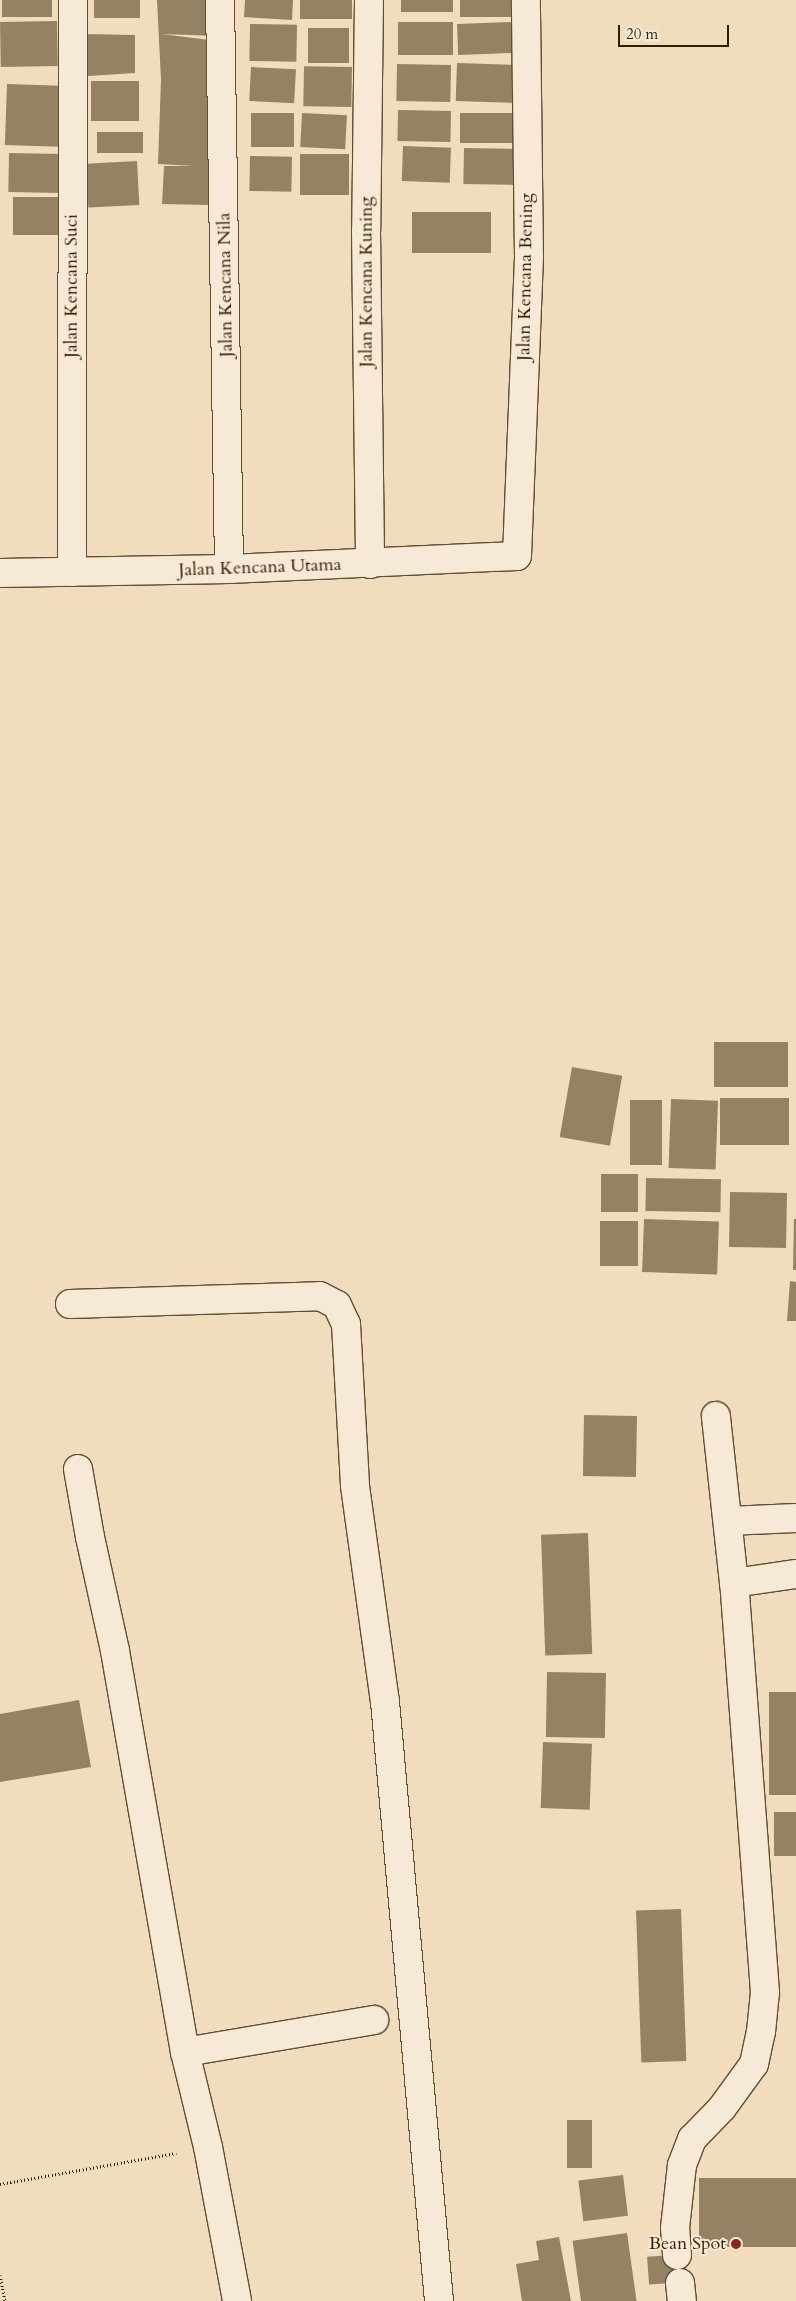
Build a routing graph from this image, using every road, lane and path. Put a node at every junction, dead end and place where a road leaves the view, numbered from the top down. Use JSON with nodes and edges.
{"nodes":[{"id":1,"x":73,"y":0,"type":"edge"},
{"id":2,"x":220,"y":0,"type":"edge"},
{"id":3,"x":369,"y":0,"type":"edge"},
{"id":4,"x":526,"y":0,"type":"edge"},
{"id":5,"x":518,"y":554,"type":"joint"},
{"id":6,"x":370,"y":564,"type":"junction"},
{"id":7,"x":229,"y":569,"type":"junction"},
{"id":8,"x":72,"y":572,"type":"junction"},
{"id":9,"x":0,"y":573,"type":"edge"},
{"id":10,"x":70,"y":1304,"type":"dead end"},
{"id":11,"x":716,"y":1416,"type":"dead end"},
{"id":12,"x":78,"y":1469,"type":"dead end"},
{"id":13,"x":796,"y":1518,"type":"edge"},
{"id":14,"x":728,"y":1521,"type":"junction"},
{"id":15,"x":796,"y":1574,"type":"edge"},
{"id":16,"x":734,"y":1583,"type":"junction"},
{"id":17,"x":374,"y":2020,"type":"dead end"},
{"id":18,"x":185,"y":2052,"type":"junction"},
{"id":19,"x":208,"y":2147,"type":"junction"},
{"id":20,"x":0,"y":2184,"type":"edge"},
{"id":21,"x":677,"y":2255,"type":"dead end"},
{"id":22,"x":0,"y":2275,"type":"edge"},
{"id":23,"x":5,"y":2301,"type":"edge"},
{"id":24,"x":237,"y":2301,"type":"edge"},
{"id":25,"x":439,"y":2301,"type":"edge"}],
"edges":[{"from":1,"to":8,"type":"street","name":"Jalan Kencana Suci"},
{"from":2,"to":7,"type":"street","name":"Jalan Kencana Nila"},
{"from":3,"to":6,"type":"street","name":"Jalan Kencana Kuning"},
{"from":4,"to":5,"type":"street","name":"Jalan Kencana Bening"},
{"from":5,"to":6,"type":"street","name":"Jalan Kencana Utama"},
{"from":6,"to":7,"type":"street","name":"Jalan Kencana Utama"},
{"from":7,"to":8,"type":"street","name":"Jalan Kencana Utama"},
{"from":8,"to":9,"type":"street","name":"Jalan Kencana Utama"},
{"from":10,"to":25,"type":"street"},
{"from":11,"to":14,"type":"street"},
{"from":12,"to":18,"type":"street"},
{"from":13,"to":14,"type":"street"},
{"from":14,"to":16,"type":"street"},
{"from":15,"to":16,"type":"street"},
{"from":16,"to":21,"type":"street"},
{"from":17,"to":18,"type":"street"},
{"from":18,"to":19,"type":"street"},
{"from":19,"to":20,"type":"path"},
{"from":19,"to":24,"type":"street"},
{"from":22,"to":23,"type":"path"}]}
